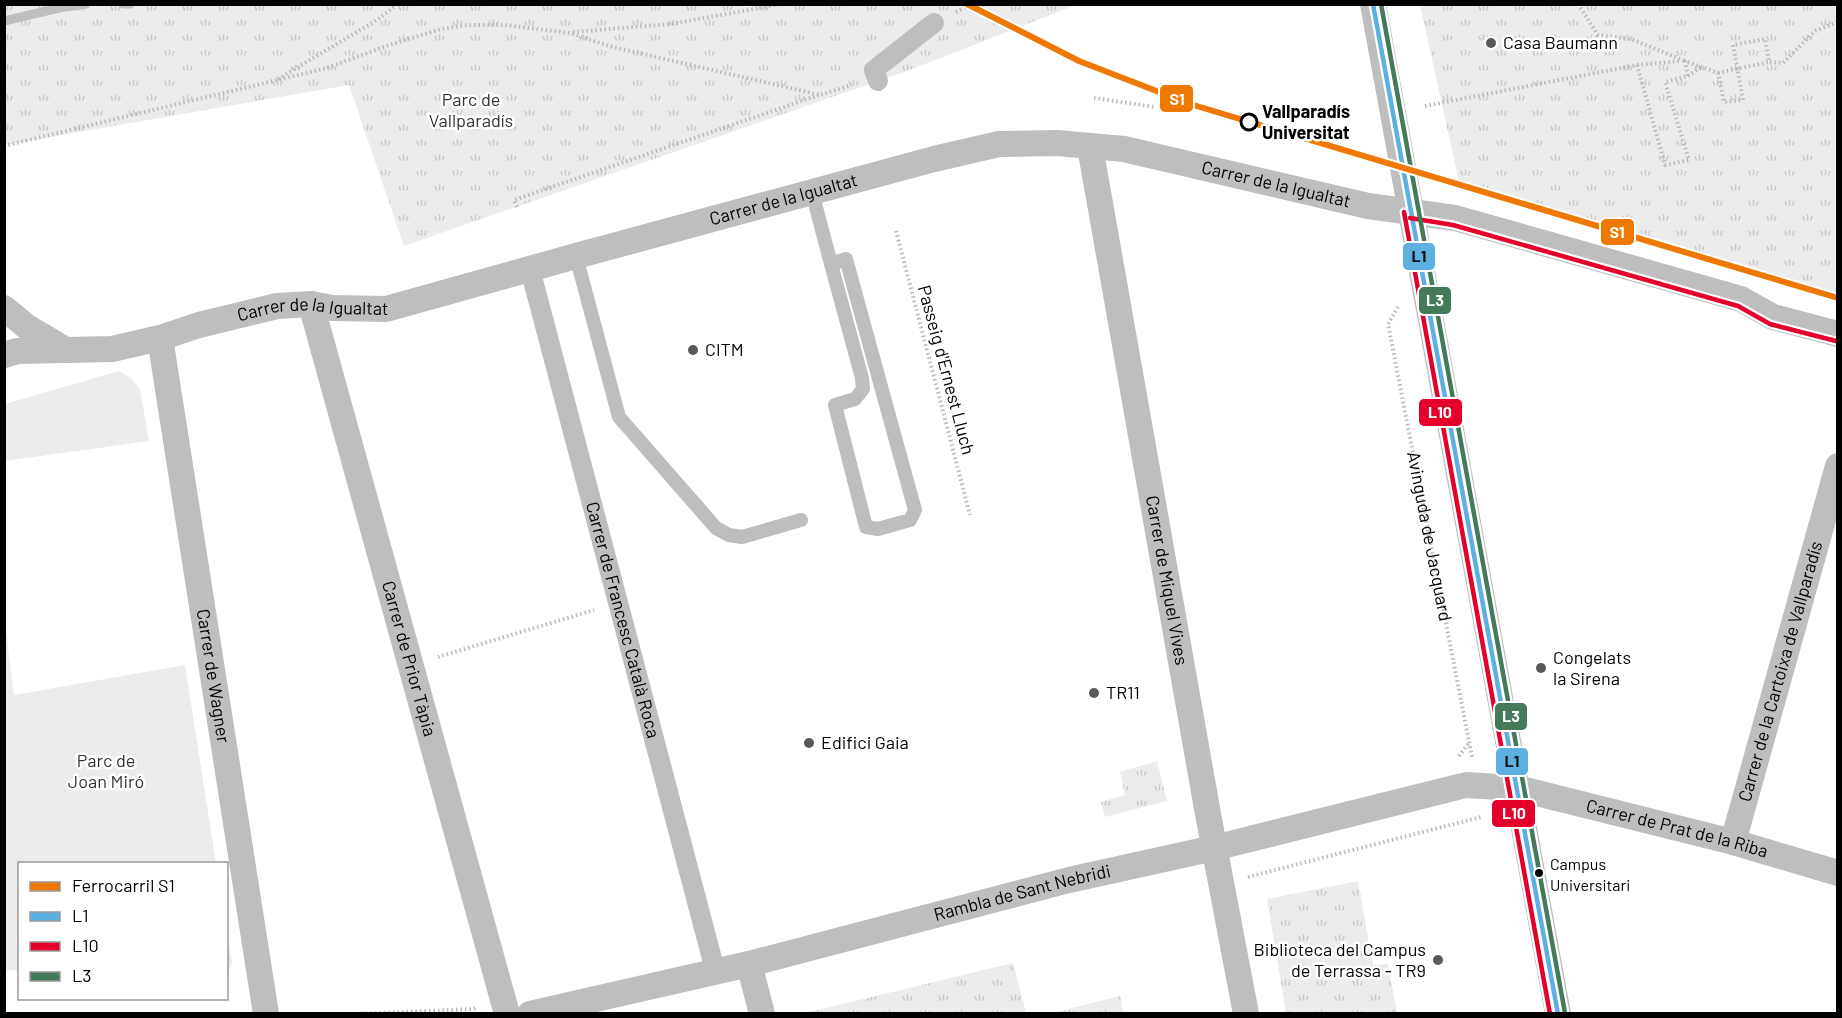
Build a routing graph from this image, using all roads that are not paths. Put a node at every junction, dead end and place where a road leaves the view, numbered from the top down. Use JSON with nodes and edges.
{"nodes":[{"id":1,"x":1373,"y":4,"type":"edge"},
{"id":2,"x":934,"y":23,"type":"dead end"},
{"id":3,"x":878,"y":81,"type":"dead end"},
{"id":4,"x":1090,"y":147,"type":"junction"},
{"id":5,"x":812,"y":192,"type":"junction"},
{"id":6,"x":1411,"y":211,"type":"junction"},
{"id":7,"x":576,"y":256,"type":"junction"},
{"id":8,"x":831,"y":264,"type":"junction"},
{"id":9,"x":530,"y":269,"type":"junction"},
{"id":10,"x":311,"y":304,"type":"junction"},
{"id":11,"x":4,"y":308,"type":"edge"},
{"id":12,"x":1838,"y":334,"type":"edge"},
{"id":13,"x":160,"y":338,"type":"junction"},
{"id":14,"x":64,"y":349,"type":"junction"},
{"id":15,"x":4,"y":355,"type":"edge"},
{"id":16,"x":1838,"y":466,"type":"edge"},
{"id":17,"x":801,"y":520,"type":"dead end"},
{"id":18,"x":1517,"y":788,"type":"junction"},
{"id":19,"x":1733,"y":842,"type":"junction"},
{"id":20,"x":1214,"y":848,"type":"junction"},
{"id":21,"x":1838,"y":873,"type":"edge"},
{"id":22,"x":749,"y":964,"type":"junction"},
{"id":23,"x":715,"y":970,"type":"junction"},
{"id":24,"x":266,"y":1014,"type":"edge"},
{"id":25,"x":507,"y":1014,"type":"edge"},
{"id":26,"x":530,"y":1014,"type":"edge"},
{"id":27,"x":762,"y":1014,"type":"edge"},
{"id":28,"x":1246,"y":1014,"type":"edge"},
{"id":29,"x":1558,"y":1014,"type":"edge"}],
"edges":[{"from":1,"to":6,"type":"street"},
{"from":2,"to":3,"type":"street"},
{"from":4,"to":5,"type":"street","name":"Carrer de la Igualtat"},
{"from":4,"to":6,"type":"street","name":"Carrer de la Igualtat"},
{"from":4,"to":20,"type":"street","name":"Carrer de Miquel Vives"},
{"from":5,"to":7,"type":"street","name":"Carrer de la Igualtat"},
{"from":5,"to":8,"type":"lane"},
{"from":6,"to":12,"type":"street","name":"Carrer de la Igualtat"},
{"from":6,"to":18,"type":"street"},
{"from":7,"to":9,"type":"street","name":"Carrer de la Igualtat"},
{"from":7,"to":17,"type":"lane"},
{"from":8,"to":8,"type":"lane"},
{"from":9,"to":10,"type":"street","name":"Carrer de la Igualtat"},
{"from":9,"to":23,"type":"street","name":"Carrer de Francesc Català Roca"},
{"from":10,"to":13,"type":"street","name":"Carrer de la Igualtat"},
{"from":10,"to":25,"type":"street","name":"Carrer de Prior Tàpia"},
{"from":11,"to":14,"type":"street"},
{"from":13,"to":14,"type":"street","name":"Carrer de la Igualtat"},
{"from":13,"to":24,"type":"street","name":"Carrer de Wagner"},
{"from":14,"to":15,"type":"street","name":"Carrer de la Igualtat"},
{"from":16,"to":19,"type":"street","name":"Carrer de la Cartoixa de Vallparadís"},
{"from":18,"to":19,"type":"street","name":"Carrer de Prat de la Riba"},
{"from":18,"to":20,"type":"street","name":"Rambla de Sant Nebridi"},
{"from":18,"to":29,"type":"street"},
{"from":19,"to":21,"type":"street","name":"Carrer de Prat de la Riba"},
{"from":20,"to":22,"type":"street","name":"Rambla de Sant Nebridi"},
{"from":20,"to":28,"type":"street","name":"Carrer de Miquel Vives"},
{"from":22,"to":23,"type":"street","name":"Rambla de Sant Nebridi"},
{"from":22,"to":27,"type":"street"},
{"from":23,"to":26,"type":"street","name":"Rambla de Sant Nebridi"}]}
